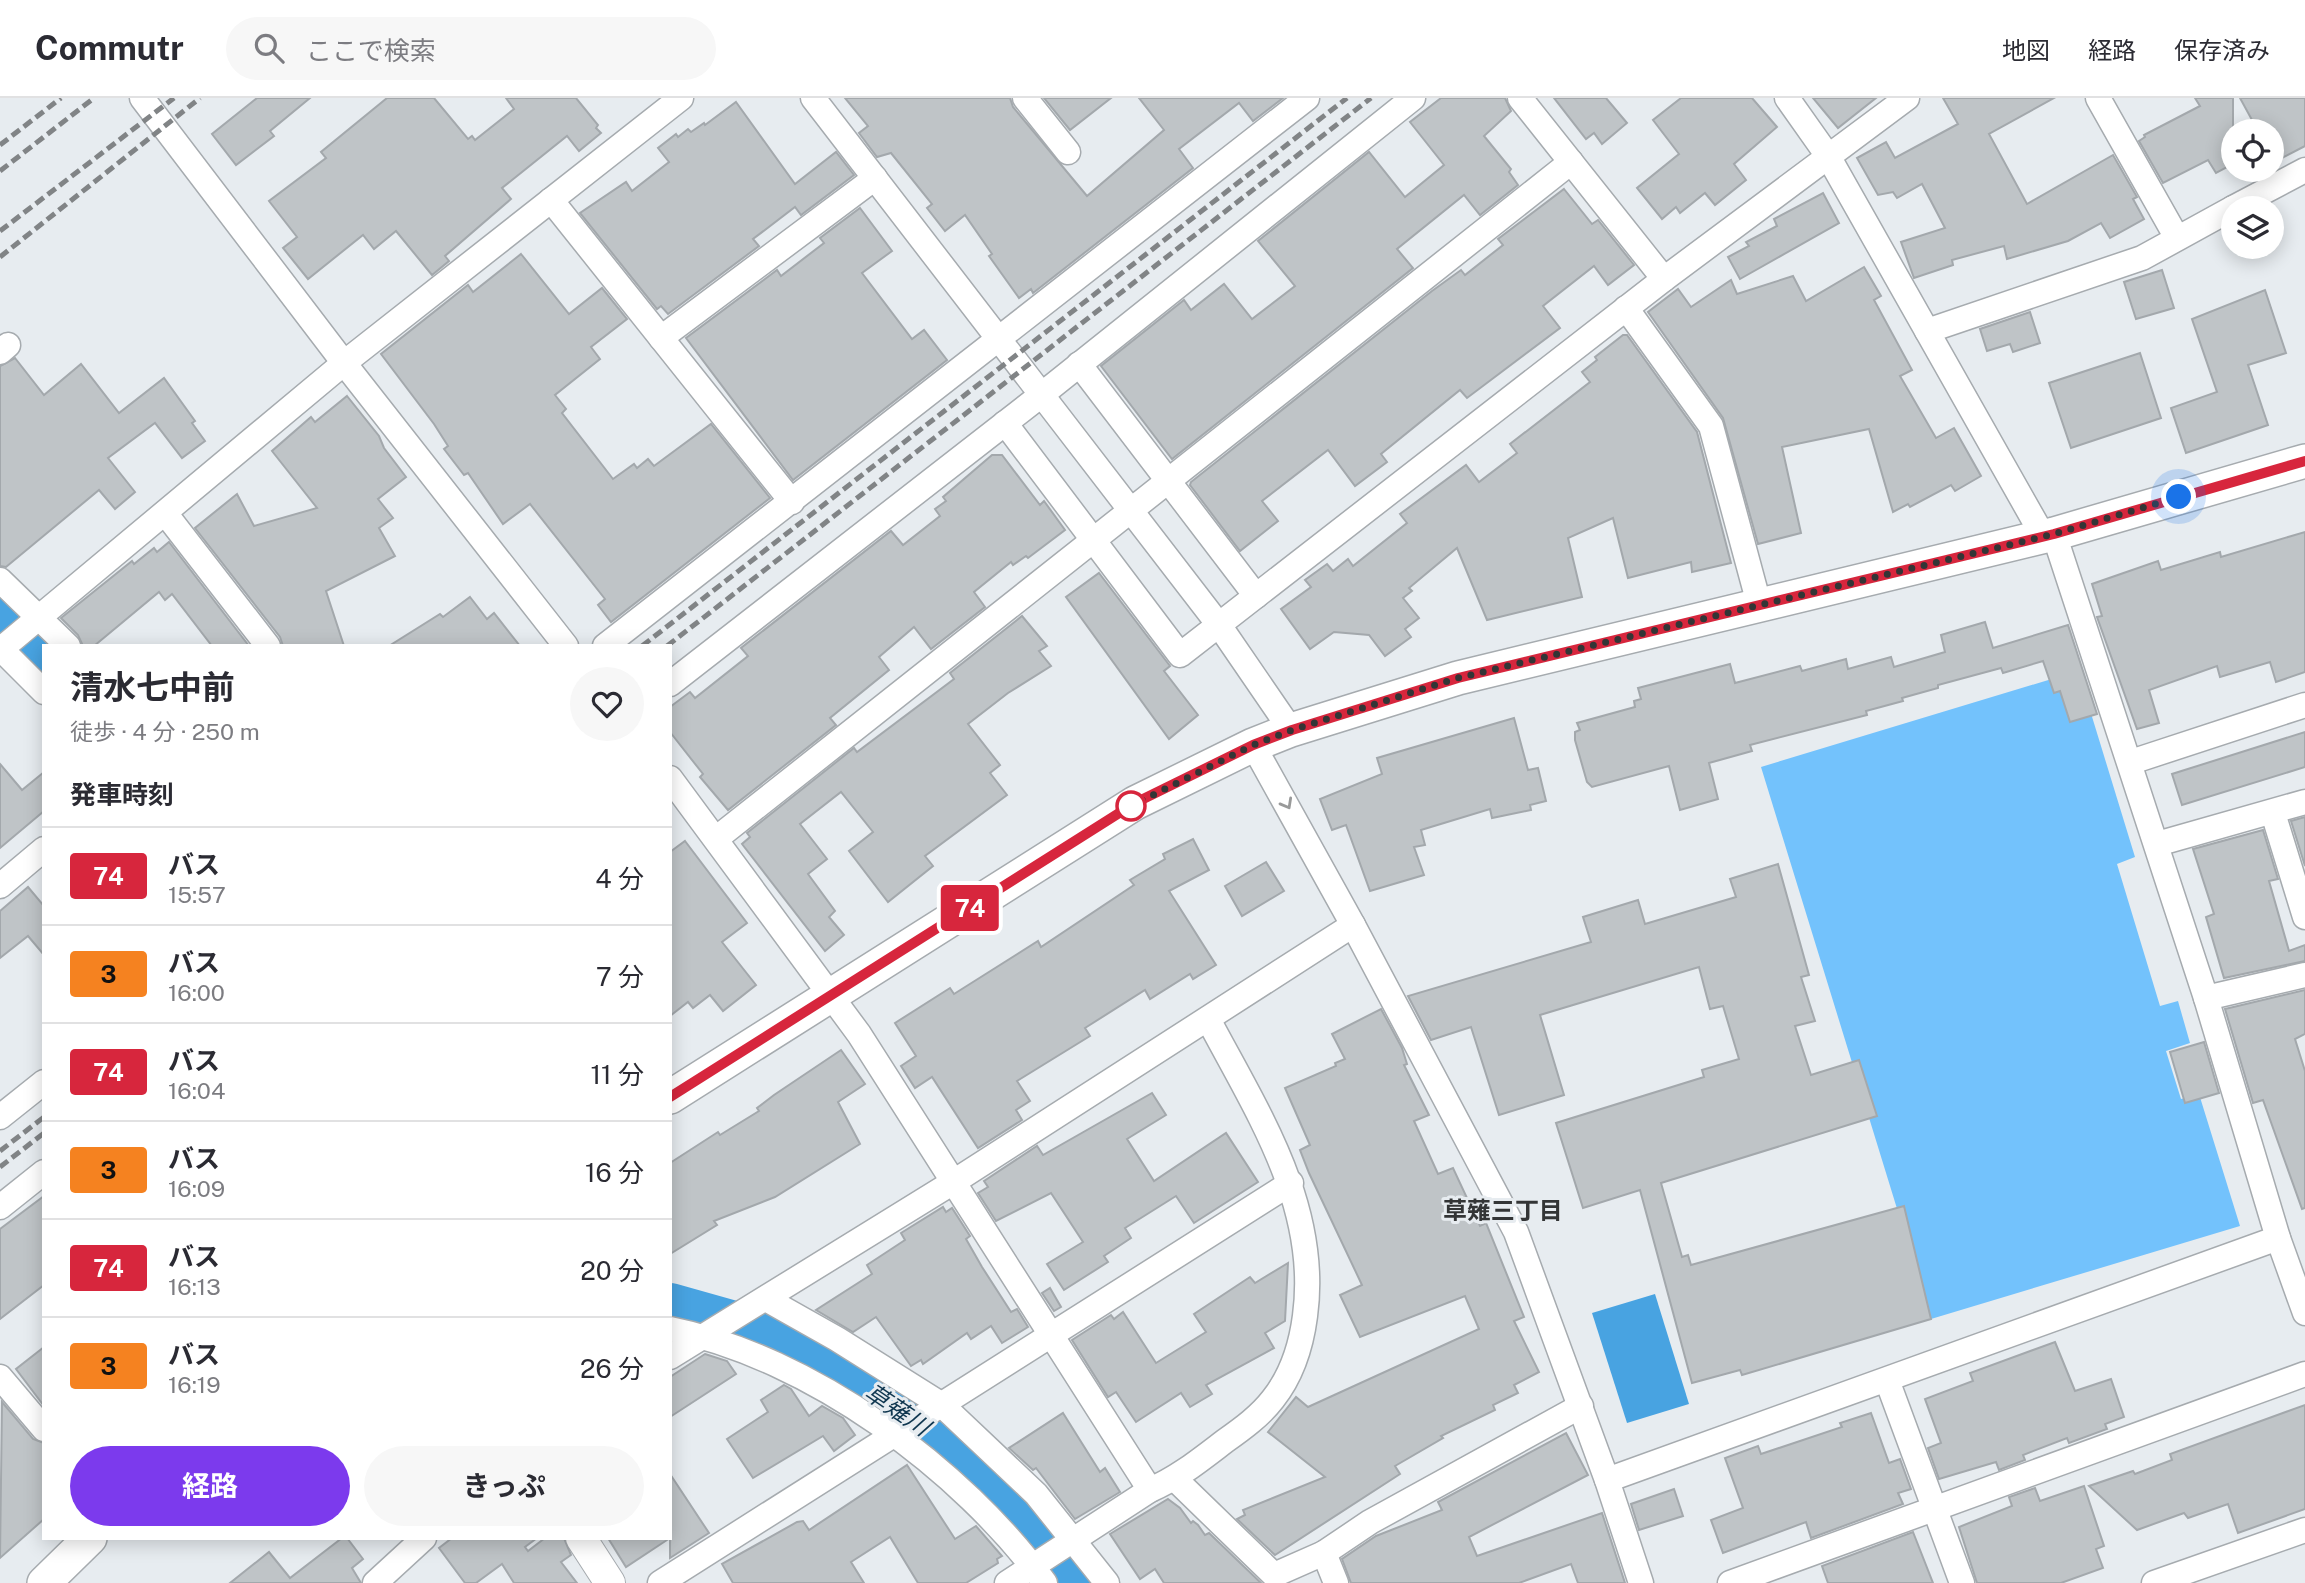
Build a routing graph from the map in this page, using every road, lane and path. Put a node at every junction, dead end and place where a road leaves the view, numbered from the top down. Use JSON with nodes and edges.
{"nodes":[{"id":1,"x":142,"y":98,"type":"edge"},
{"id":2,"x":681,"y":98,"type":"edge"},
{"id":3,"x":813,"y":98,"type":"edge"},
{"id":4,"x":1025,"y":98,"type":"edge"},
{"id":5,"x":1307,"y":98,"type":"edge"},
{"id":6,"x":1413,"y":98,"type":"edge"},
{"id":7,"x":1520,"y":98,"type":"edge"},
{"id":8,"x":1787,"y":98,"type":"edge"},
{"id":9,"x":1907,"y":98,"type":"edge"},
{"id":10,"x":2098,"y":98,"type":"edge"},
{"id":11,"x":1068,"y":152,"type":"dead end"},
{"id":12,"x":1828,"y":156,"type":"junction"},
{"id":13,"x":1571,"y":162,"type":"junction"},
{"id":14,"x":2305,"y":170,"type":"edge"},
{"id":15,"x":875,"y":178,"type":"junction"},
{"id":16,"x":2256,"y":196,"type":"edge"},
{"id":17,"x":551,"y":200,"type":"junction"},
{"id":18,"x":2221,"y":214,"type":"edge"},
{"id":19,"x":2177,"y":238,"type":"junction"},
{"id":20,"x":1664,"y":279,"type":"junction"},
{"id":21,"x":1626,"y":308,"type":"junction"},
{"id":22,"x":1927,"y":331,"type":"junction"},
{"id":23,"x":661,"y":338,"type":"junction"},
{"id":24,"x":1000,"y":339,"type":"junction"},
{"id":25,"x":344,"y":363,"type":"junction"},
{"id":26,"x":1079,"y":364,"type":"junction"},
{"id":27,"x":1040,"y":396,"type":"junction"},
{"id":28,"x":1005,"y":423,"type":"junction"},
{"id":29,"x":2305,"y":461,"type":"edge"},
{"id":30,"x":1168,"y":480,"type":"junction"},
{"id":31,"x":792,"y":502,"type":"junction"},
{"id":32,"x":1130,"y":511,"type":"junction"},
{"id":33,"x":165,"y":513,"type":"junction"},
{"id":34,"x":2048,"y":535,"type":"junction"},
{"id":35,"x":1094,"y":539,"type":"junction"},
{"id":36,"x":0,"y":580,"type":"edge"},
{"id":37,"x":1256,"y":596,"type":"junction"},
{"id":38,"x":1759,"y":604,"type":"junction"},
{"id":39,"x":39,"y":617,"type":"junction"},
{"id":40,"x":1219,"y":625,"type":"junction"},
{"id":41,"x":66,"y":644,"type":"edge"},
{"id":42,"x":266,"y":644,"type":"edge"},
{"id":43,"x":564,"y":644,"type":"edge"},
{"id":44,"x":608,"y":644,"type":"edge"},
{"id":45,"x":0,"y":649,"type":"edge"},
{"id":46,"x":672,"y":682,"type":"edge"},
{"id":47,"x":42,"y":690,"type":"edge"},
{"id":48,"x":2305,"y":705,"type":"edge"},
{"id":49,"x":1292,"y":730,"type":"junction"},
{"id":50,"x":1253,"y":745,"type":"junction"},
{"id":51,"x":2131,"y":762,"type":"junction"},
{"id":52,"x":672,"y":781,"type":"edge"},
{"id":53,"x":2305,"y":802,"type":"edge"},
{"id":54,"x":2273,"y":813,"type":"junction"},
{"id":55,"x":717,"y":838,"type":"junction"},
{"id":56,"x":2157,"y":844,"type":"junction"},
{"id":57,"x":42,"y":851,"type":"edge"},
{"id":58,"x":0,"y":886,"type":"edge"},
{"id":59,"x":2305,"y":917,"type":"edge"},
{"id":60,"x":1353,"y":925,"type":"junction"},
{"id":61,"x":2305,"y":975,"type":"edge"},
{"id":62,"x":832,"y":996,"type":"junction"},
{"id":63,"x":2206,"y":998,"type":"junction"},
{"id":64,"x":1208,"y":1019,"type":"junction"},
{"id":65,"x":42,"y":1084,"type":"edge"},
{"id":66,"x":672,"y":1096,"type":"edge"},
{"id":67,"x":0,"y":1116,"type":"edge"},
{"id":68,"x":42,"y":1174,"type":"edge"},
{"id":69,"x":955,"y":1181,"type":"junction"},
{"id":70,"x":1291,"y":1183,"type":"junction"},
{"id":71,"x":0,"y":1208,"type":"edge"},
{"id":72,"x":2278,"y":1238,"type":"junction"},
{"id":73,"x":766,"y":1299,"type":"junction"},
{"id":74,"x":2305,"y":1312,"type":"edge"},
{"id":75,"x":672,"y":1329,"type":"edge"},
{"id":76,"x":1051,"y":1335,"type":"junction"},
{"id":77,"x":705,"y":1336,"type":"junction"},
{"id":78,"x":672,"y":1356,"type":"edge"},
{"id":79,"x":2305,"y":1374,"type":"edge"},
{"id":80,"x":0,"y":1377,"type":"edge"},
{"id":81,"x":1888,"y":1380,"type":"junction"},
{"id":82,"x":942,"y":1405,"type":"junction"},
{"id":83,"x":1580,"y":1406,"type":"junction"},
{"id":84,"x":42,"y":1427,"type":"edge"},
{"id":85,"x":897,"y":1435,"type":"junction"},
{"id":86,"x":1175,"y":1479,"type":"junction"},
{"id":87,"x":1607,"y":1480,"type":"junction"},
{"id":88,"x":1150,"y":1490,"type":"junction"},
{"id":89,"x":1935,"y":1508,"type":"junction"},
{"id":90,"x":2305,"y":1530,"type":"edge"},
{"id":91,"x":88,"y":1540,"type":"edge"},
{"id":92,"x":422,"y":1540,"type":"edge"},
{"id":93,"x":582,"y":1540,"type":"edge"},
{"id":94,"x":1075,"y":1541,"type":"junction"},
{"id":95,"x":1324,"y":1553,"type":"junction"},
{"id":96,"x":1039,"y":1575,"type":"edge"},
{"id":97,"x":44,"y":1583,"type":"edge"},
{"id":98,"x":375,"y":1583,"type":"edge"},
{"id":99,"x":610,"y":1583,"type":"edge"},
{"id":100,"x":660,"y":1583,"type":"edge"},
{"id":101,"x":1007,"y":1583,"type":"edge"},
{"id":102,"x":1107,"y":1583,"type":"edge"},
{"id":103,"x":1336,"y":1583,"type":"edge"},
{"id":104,"x":1640,"y":1583,"type":"edge"},
{"id":105,"x":1730,"y":1583,"type":"edge"},
{"id":106,"x":1962,"y":1583,"type":"edge"},
{"id":107,"x":2154,"y":1583,"type":"edge"}],
"edges":[{"from":1,"to":25,"type":"street"},
{"from":2,"to":17,"type":"street"},
{"from":3,"to":15,"type":"street"},
{"from":4,"to":11,"type":"street"},
{"from":5,"to":24,"type":"street"},
{"from":6,"to":26,"type":"street"},
{"from":7,"to":13,"type":"street"},
{"from":8,"to":12,"type":"street"},
{"from":9,"to":12,"type":"street"},
{"from":10,"to":19,"type":"street"},
{"from":12,"to":20,"type":"street"},
{"from":12,"to":22,"type":"street"},
{"from":13,"to":20,"type":"street"},
{"from":13,"to":30,"type":"street"},
{"from":14,"to":16,"type":"street"},
{"from":15,"to":23,"type":"street"},
{"from":15,"to":24,"type":"street"},
{"from":17,"to":23,"type":"street"},
{"from":17,"to":25,"type":"street"},
{"from":18,"to":19,"type":"street"},
{"from":19,"to":22,"type":"street"},
{"from":20,"to":21,"type":"street"},
{"from":21,"to":37,"type":"street"},
{"from":21,"to":38,"type":"street"},
{"from":22,"to":34,"type":"street"},
{"from":23,"to":31,"type":"street"},
{"from":24,"to":27,"type":"street"},
{"from":24,"to":31,"type":"street"},
{"from":25,"to":33,"type":"street"},
{"from":25,"to":43,"type":"street"},
{"from":26,"to":27,"type":"street"},
{"from":26,"to":30,"type":"street"},
{"from":27,"to":28,"type":"street"},
{"from":27,"to":32,"type":"street"},
{"from":28,"to":35,"type":"street"},
{"from":28,"to":46,"type":"street"},
{"from":29,"to":34,"type":"main road"},
{"from":30,"to":32,"type":"street"},
{"from":30,"to":37,"type":"street"},
{"from":31,"to":44,"type":"street"},
{"from":32,"to":35,"type":"street"},
{"from":32,"to":40,"type":"street"},
{"from":33,"to":39,"type":"street"},
{"from":33,"to":42,"type":"street"},
{"from":34,"to":38,"type":"main road"},
{"from":34,"to":51,"type":"street"},
{"from":35,"to":40,"type":"street"},
{"from":35,"to":55,"type":"street"},
{"from":36,"to":39,"type":"street"},
{"from":37,"to":40,"type":"street"},
{"from":38,"to":49,"type":"main road"},
{"from":39,"to":41,"type":"street"},
{"from":39,"to":45,"type":"street"},
{"from":40,"to":49,"type":"street"},
{"from":45,"to":47,"type":"street"},
{"from":48,"to":51,"type":"street"},
{"from":49,"to":50,"type":"main road"},
{"from":50,"to":60,"type":"street","one_way":true},
{"from":50,"to":62,"type":"main road"},
{"from":51,"to":56,"type":"street"},
{"from":52,"to":55,"type":"street"},
{"from":53,"to":54,"type":"street"},
{"from":54,"to":56,"type":"street"},
{"from":54,"to":59,"type":"street"},
{"from":55,"to":62,"type":"street"},
{"from":56,"to":63,"type":"street"},
{"from":57,"to":58,"type":"street"},
{"from":60,"to":64,"type":"street"},
{"from":60,"to":83,"type":"street"},
{"from":61,"to":63,"type":"street"},
{"from":62,"to":66,"type":"main road"},
{"from":62,"to":69,"type":"street"},
{"from":63,"to":72,"type":"street"},
{"from":64,"to":69,"type":"street"},
{"from":64,"to":70,"type":"street"},
{"from":65,"to":67,"type":"street"},
{"from":68,"to":71,"type":"street"},
{"from":69,"to":73,"type":"street"},
{"from":69,"to":76,"type":"street"},
{"from":70,"to":76,"type":"street"},
{"from":70,"to":86,"type":"street"},
{"from":72,"to":74,"type":"street"},
{"from":72,"to":81,"type":"street"},
{"from":73,"to":77,"type":"street"},
{"from":73,"to":82,"type":"street"},
{"from":75,"to":77,"type":"street"},
{"from":76,"to":82,"type":"street"},
{"from":76,"to":88,"type":"street"},
{"from":77,"to":78,"type":"street"},
{"from":77,"to":85,"type":"street"},
{"from":79,"to":89,"type":"street"},
{"from":80,"to":84,"type":"street"},
{"from":81,"to":87,"type":"street"},
{"from":81,"to":89,"type":"street"},
{"from":82,"to":85,"type":"street"},
{"from":82,"to":94,"type":"street"},
{"from":83,"to":87,"type":"street"},
{"from":83,"to":95,"type":"street"},
{"from":85,"to":96,"type":"street"},
{"from":85,"to":100,"type":"street"},
{"from":86,"to":88,"type":"street"},
{"from":86,"to":95,"type":"street"},
{"from":87,"to":104,"type":"street"},
{"from":88,"to":94,"type":"street"},
{"from":89,"to":105,"type":"street"},
{"from":89,"to":106,"type":"street"},
{"from":90,"to":107,"type":"street"},
{"from":91,"to":97,"type":"main road"},
{"from":92,"to":98,"type":"street"},
{"from":93,"to":99,"type":"street"},
{"from":94,"to":96,"type":"street"},
{"from":94,"to":102,"type":"street"},
{"from":95,"to":103,"type":"street"},
{"from":96,"to":101,"type":"street"}]}
